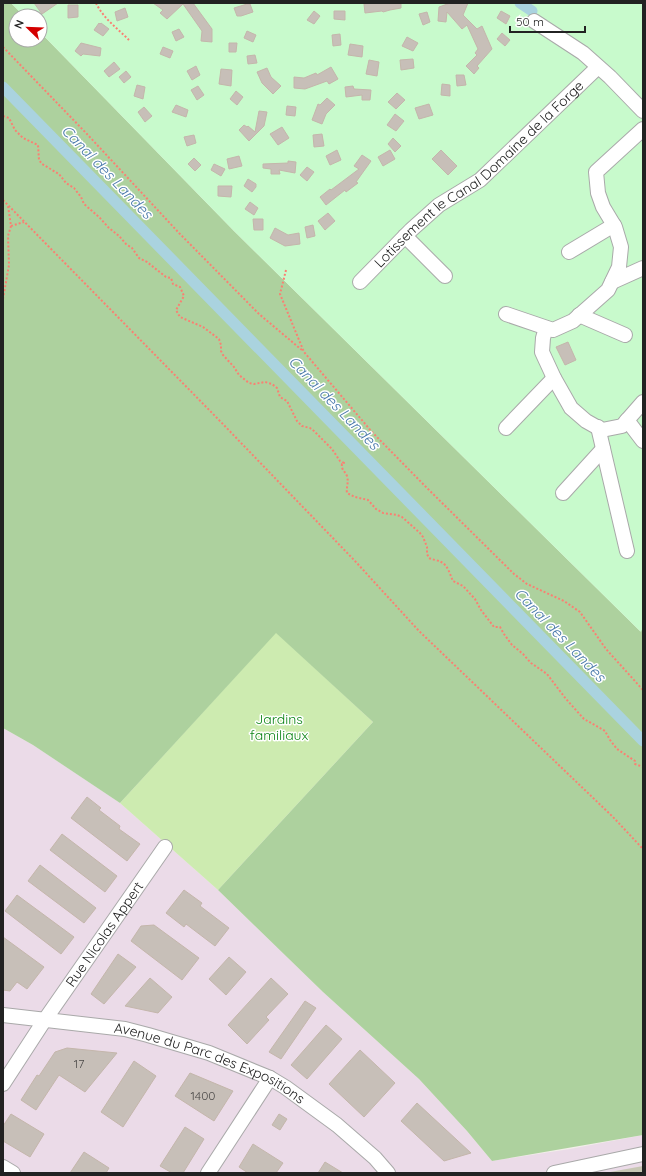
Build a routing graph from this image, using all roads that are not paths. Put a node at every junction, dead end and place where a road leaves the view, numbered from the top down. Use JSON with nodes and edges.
{"nodes":[{"id":1,"x":534,"y":21,"type":"dead end"},
{"id":2,"x":598,"y":66,"type":"junction"},
{"id":3,"x":643,"y":111,"type":"edge"},
{"id":4,"x":643,"y":129,"type":"edge"},
{"id":5,"x":614,"y":225,"type":"junction"},
{"id":6,"x":405,"y":236,"type":"junction"},
{"id":7,"x":569,"y":252,"type":"dead end"},
{"id":8,"x":643,"y":268,"type":"edge"},
{"id":9,"x":446,"y":276,"type":"dead end"},
{"id":10,"x":360,"y":282,"type":"dead end"},
{"id":11,"x":612,"y":282,"type":"junction"},
{"id":12,"x":506,"y":314,"type":"dead end"},
{"id":13,"x":579,"y":315,"type":"junction"},
{"id":14,"x":546,"y":328,"type":"junction"},
{"id":15,"x":625,"y":335,"type":"dead end"},
{"id":16,"x":554,"y":378,"type":"junction"},
{"id":17,"x":643,"y":402,"type":"edge"},
{"id":18,"x":627,"y":420,"type":"junction"},
{"id":19,"x":598,"y":427,"type":"junction"},
{"id":20,"x":506,"y":428,"type":"dead end"},
{"id":21,"x":643,"y":441,"type":"edge"},
{"id":22,"x":603,"y":449,"type":"junction"},
{"id":23,"x":563,"y":493,"type":"dead end"},
{"id":24,"x":627,"y":551,"type":"dead end"},
{"id":25,"x":165,"y":847,"type":"dead end"},
{"id":26,"x":3,"y":1016,"type":"edge"},
{"id":27,"x":44,"y":1021,"type":"junction"},
{"id":28,"x":270,"y":1078,"type":"junction"},
{"id":29,"x":3,"y":1084,"type":"edge"},
{"id":30,"x":643,"y":1154,"type":"edge"},
{"id":31,"x":3,"y":1167,"type":"edge"},
{"id":32,"x":13,"y":1173,"type":"edge"},
{"id":33,"x":208,"y":1173,"type":"edge"},
{"id":34,"x":388,"y":1173,"type":"edge"},
{"id":35,"x":554,"y":1173,"type":"edge"}],
"edges":[{"from":1,"to":2,"type":"street"},
{"from":2,"to":3,"type":"street"},
{"from":2,"to":6,"type":"street","name":"Lotissement le Canal Domaine de la Forge"},
{"from":4,"to":5,"type":"street"},
{"from":5,"to":7,"type":"street"},
{"from":5,"to":11,"type":"street"},
{"from":6,"to":9,"type":"street"},
{"from":6,"to":10,"type":"street","name":"Lotissement le Canal Domaine de la Forge"},
{"from":8,"to":11,"type":"street"},
{"from":11,"to":13,"type":"street"},
{"from":12,"to":14,"type":"street"},
{"from":13,"to":14,"type":"street"},
{"from":13,"to":15,"type":"street"},
{"from":14,"to":16,"type":"street"},
{"from":16,"to":19,"type":"street"},
{"from":16,"to":20,"type":"street"},
{"from":17,"to":18,"type":"street"},
{"from":18,"to":19,"type":"street"},
{"from":18,"to":21,"type":"street"},
{"from":19,"to":22,"type":"street"},
{"from":22,"to":23,"type":"street"},
{"from":22,"to":24,"type":"street"},
{"from":25,"to":27,"type":"street","name":"Rue Nicolas Appert"},
{"from":26,"to":27,"type":"street","name":"Avenue du Parc des Expositions"},
{"from":27,"to":28,"type":"street","name":"Avenue du Parc des Expositions"},
{"from":27,"to":29,"type":"street","name":"Rue Nicolas Appert"},
{"from":28,"to":33,"type":"street"},
{"from":28,"to":34,"type":"street","name":"Avenue du Parc des Expositions"},
{"from":30,"to":35,"type":"street"},
{"from":31,"to":32,"type":"street"}]}
